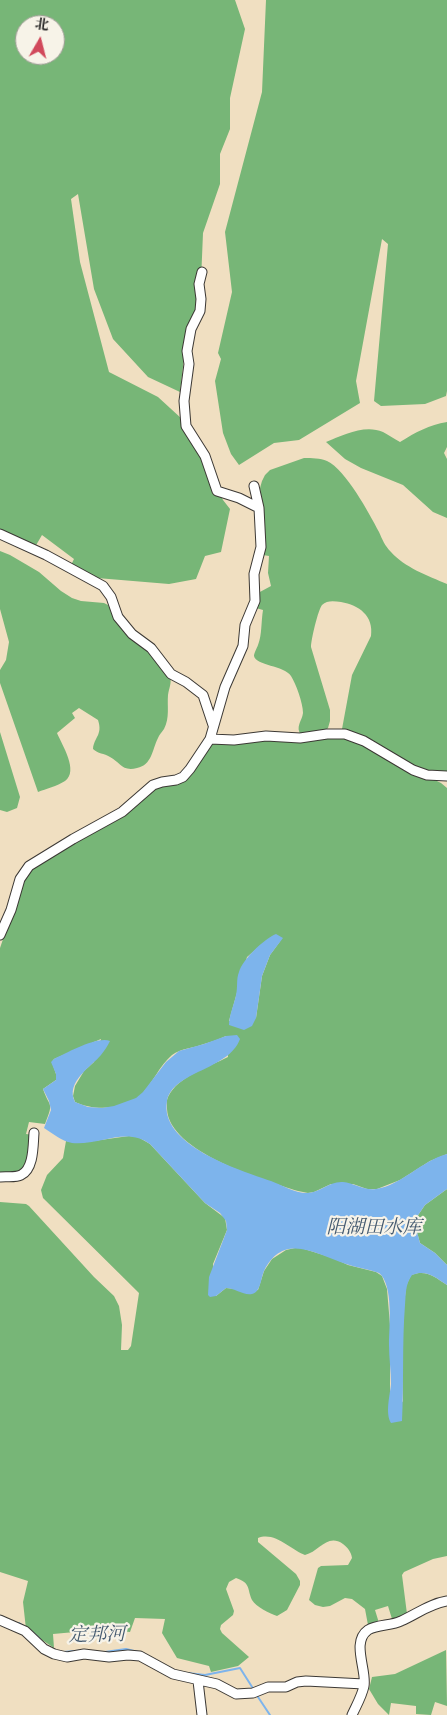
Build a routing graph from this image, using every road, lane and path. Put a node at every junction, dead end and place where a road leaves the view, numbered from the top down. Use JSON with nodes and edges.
{"nodes":[{"id":1,"x":202,"y":272,"type":"dead end"},
{"id":2,"x":254,"y":486,"type":"dead end"},
{"id":3,"x":258,"y":508,"type":"junction"},
{"id":4,"x":0,"y":534,"type":"edge"},
{"id":5,"x":214,"y":728,"type":"junction"},
{"id":6,"x":210,"y":739,"type":"junction"},
{"id":7,"x":447,"y":776,"type":"edge"},
{"id":8,"x":0,"y":935,"type":"edge"},
{"id":9,"x":34,"y":1133,"type":"dead end"},
{"id":10,"x":0,"y":1177,"type":"edge"},
{"id":11,"x":447,"y":1601,"type":"edge"},
{"id":12,"x":0,"y":1620,"type":"edge"},
{"id":13,"x":198,"y":1681,"type":"junction"},
{"id":14,"x":364,"y":1684,"type":"junction"},
{"id":15,"x":202,"y":1715,"type":"edge"},
{"id":16,"x":352,"y":1715,"type":"edge"}],
"edges":[{"from":1,"to":3,"type":"street"},
{"from":2,"to":3,"type":"street"},
{"from":3,"to":5,"type":"street"},
{"from":4,"to":5,"type":"street"},
{"from":5,"to":6,"type":"street"},
{"from":6,"to":7,"type":"street"},
{"from":6,"to":8,"type":"street"},
{"from":9,"to":10,"type":"street"},
{"from":11,"to":14,"type":"street"},
{"from":12,"to":13,"type":"street"},
{"from":13,"to":14,"type":"street"},
{"from":13,"to":15,"type":"street"},
{"from":14,"to":16,"type":"street"}]}
